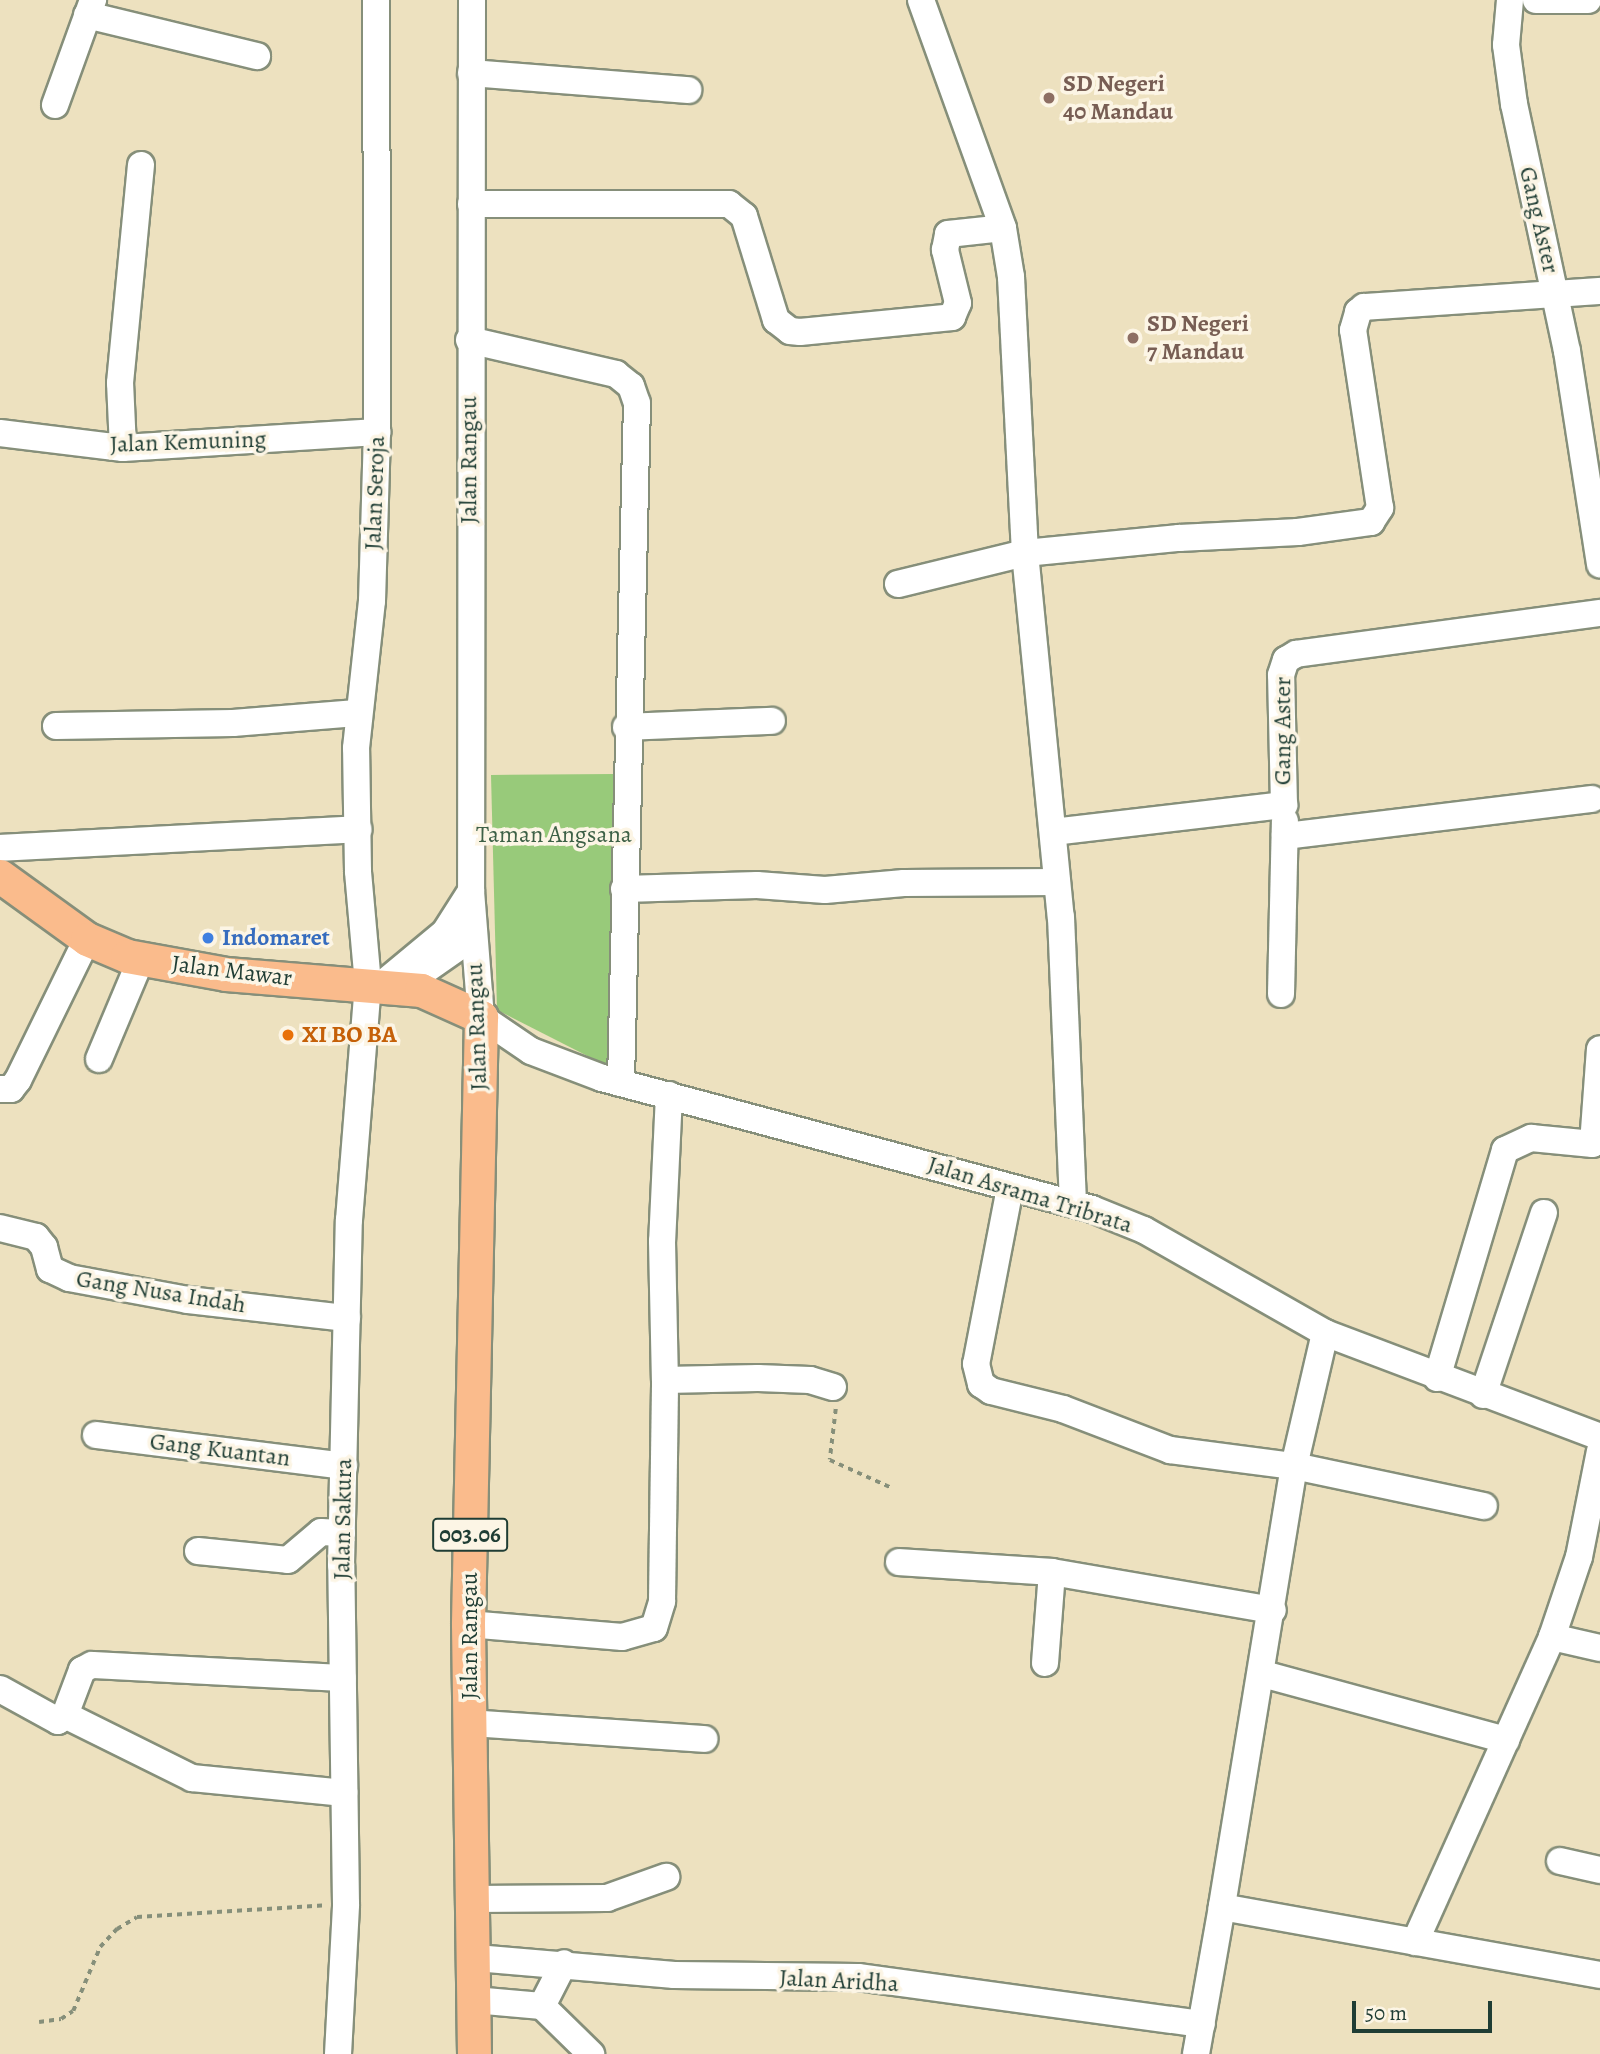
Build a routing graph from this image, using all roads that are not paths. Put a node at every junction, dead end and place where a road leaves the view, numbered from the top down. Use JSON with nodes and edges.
{"nodes":[{"id":1,"x":376,"y":0,"type":"edge"},
{"id":2,"x":472,"y":0,"type":"edge"},
{"id":3,"x":921,"y":0,"type":"edge"},
{"id":4,"x":1510,"y":0,"type":"edge"},
{"id":5,"x":1536,"y":0,"type":"edge"},
{"id":6,"x":1588,"y":0,"type":"edge"},
{"id":7,"x":90,"y":8,"type":"edge"},
{"id":8,"x":257,"y":56,"type":"dead end"},
{"id":9,"x":471,"y":73,"type":"junction"},
{"id":10,"x":688,"y":90,"type":"dead end"},
{"id":11,"x":55,"y":105,"type":"dead end"},
{"id":12,"x":141,"y":164,"type":"dead end"},
{"id":13,"x":471,"y":204,"type":"junction"},
{"id":14,"x":1003,"y":228,"type":"junction"},
{"id":15,"x":1600,"y":291,"type":"edge"},
{"id":16,"x":1556,"y":296,"type":"junction"},
{"id":17,"x":469,"y":340,"type":"junction"},
{"id":18,"x":377,"y":432,"type":"junction"},
{"id":19,"x":0,"y":433,"type":"edge"},
{"id":20,"x":123,"y":448,"type":"junction"},
{"id":21,"x":1025,"y":553,"type":"junction"},
{"id":22,"x":1600,"y":564,"type":"edge"},
{"id":23,"x":898,"y":584,"type":"dead end"},
{"id":24,"x":1600,"y":614,"type":"edge"},
{"id":25,"x":357,"y":713,"type":"junction"},
{"id":26,"x":772,"y":721,"type":"dead end"},
{"id":27,"x":56,"y":726,"type":"dead end"},
{"id":28,"x":626,"y":727,"type":"junction"},
{"id":29,"x":1592,"y":799,"type":"dead end"},
{"id":30,"x":1284,"y":805,"type":"junction"},
{"id":31,"x":358,"y":829,"type":"junction"},
{"id":32,"x":1053,"y":832,"type":"junction"},
{"id":33,"x":1285,"y":836,"type":"junction"},
{"id":34,"x":0,"y":848,"type":"edge"},
{"id":35,"x":0,"y":876,"type":"edge"},
{"id":36,"x":1057,"y":882,"type":"junction"},
{"id":37,"x":624,"y":889,"type":"junction"},
{"id":38,"x":471,"y":891,"type":"junction"},
{"id":39,"x":473,"y":937,"type":"junction"},
{"id":40,"x":87,"y":939,"type":"junction"},
{"id":41,"x":141,"y":959,"type":"junction"},
{"id":42,"x":382,"y":987,"type":"junction"},
{"id":43,"x":1280,"y":994,"type":"dead end"},
{"id":44,"x":490,"y":1046,"type":"junction"},
{"id":45,"x":1600,"y":1049,"type":"edge"},
{"id":46,"x":99,"y":1059,"type":"dead end"},
{"id":47,"x":621,"y":1083,"type":"junction"},
{"id":48,"x":0,"y":1089,"type":"edge"},
{"id":49,"x":669,"y":1095,"type":"junction"},
{"id":50,"x":1597,"y":1147,"type":"edge"},
{"id":51,"x":1010,"y":1188,"type":"junction"},
{"id":52,"x":1073,"y":1204,"type":"junction"},
{"id":53,"x":1544,"y":1213,"type":"dead end"},
{"id":54,"x":0,"y":1228,"type":"edge"},
{"id":55,"x":347,"y":1318,"type":"junction"},
{"id":56,"x":1325,"y":1333,"type":"junction"},
{"id":57,"x":1437,"y":1378,"type":"junction"},
{"id":58,"x":665,"y":1380,"type":"junction"},
{"id":59,"x":833,"y":1387,"type":"road end"},
{"id":60,"x":1483,"y":1395,"type":"junction"},
{"id":61,"x":96,"y":1435,"type":"dead end"},
{"id":62,"x":1600,"y":1437,"type":"edge"},
{"id":63,"x":1600,"y":1451,"type":"edge"},
{"id":64,"x":344,"y":1466,"type":"junction"},
{"id":65,"x":1294,"y":1466,"type":"junction"},
{"id":66,"x":1484,"y":1506,"type":"dead end"},
{"id":67,"x":342,"y":1533,"type":"junction"},
{"id":68,"x":198,"y":1551,"type":"dead end"},
{"id":69,"x":899,"y":1562,"type":"dead end"},
{"id":70,"x":1052,"y":1572,"type":"junction"},
{"id":71,"x":1273,"y":1610,"type":"junction"},
{"id":72,"x":468,"y":1624,"type":"junction"},
{"id":73,"x":1552,"y":1637,"type":"junction"},
{"id":74,"x":1600,"y":1648,"type":"edge"},
{"id":75,"x":1045,"y":1663,"type":"dead end"},
{"id":76,"x":1263,"y":1674,"type":"junction"},
{"id":77,"x":343,"y":1678,"type":"junction"},
{"id":78,"x":0,"y":1689,"type":"edge"},
{"id":79,"x":65,"y":1715,"type":"junction"},
{"id":80,"x":470,"y":1723,"type":"junction"},
{"id":81,"x":704,"y":1739,"type":"dead end"},
{"id":82,"x":1506,"y":1740,"type":"junction"},
{"id":83,"x":344,"y":1793,"type":"junction"},
{"id":84,"x":1560,"y":1861,"type":"dead end"},
{"id":85,"x":1600,"y":1870,"type":"edge"},
{"id":86,"x":666,"y":1877,"type":"dead end"},
{"id":87,"x":474,"y":1899,"type":"junction"},
{"id":88,"x":1222,"y":1907,"type":"junction"},
{"id":89,"x":1415,"y":1942,"type":"junction"},
{"id":90,"x":475,"y":1958,"type":"junction"},
{"id":91,"x":564,"y":1963,"type":"junction"},
{"id":92,"x":1600,"y":1975,"type":"edge"},
{"id":93,"x":474,"y":2000,"type":"junction"},
{"id":94,"x":542,"y":2006,"type":"junction"},
{"id":95,"x":1202,"y":2024,"type":"junction"},
{"id":96,"x":338,"y":2054,"type":"edge"},
{"id":97,"x":474,"y":2054,"type":"edge"},
{"id":98,"x":591,"y":2054,"type":"edge"},
{"id":99,"x":1196,"y":2054,"type":"edge"}],
"edges":[{"from":1,"to":18,"type":"street","name":"Jalan Seroja"},
{"from":2,"to":9,"type":"street","name":"Jalan Rangau"},
{"from":3,"to":14,"type":"street"},
{"from":4,"to":16,"type":"street","name":"Gang Aster"},
{"from":5,"to":6,"type":"street"},
{"from":7,"to":8,"type":"street"},
{"from":7,"to":11,"type":"street"},
{"from":9,"to":10,"type":"street"},
{"from":9,"to":13,"type":"street","name":"Jalan Rangau"},
{"from":12,"to":20,"type":"street"},
{"from":13,"to":14,"type":"street"},
{"from":13,"to":17,"type":"street","name":"Jalan Rangau"},
{"from":14,"to":21,"type":"street"},
{"from":15,"to":16,"type":"street"},
{"from":16,"to":21,"type":"street"},
{"from":16,"to":22,"type":"street","name":"Gang Aster"},
{"from":17,"to":28,"type":"street"},
{"from":17,"to":38,"type":"street","name":"Jalan Rangau"},
{"from":18,"to":20,"type":"street","name":"Jalan Kemuning"},
{"from":18,"to":25,"type":"street","name":"Jalan Seroja"},
{"from":19,"to":20,"type":"street","name":"Jalan Kemuning"},
{"from":21,"to":23,"type":"street"},
{"from":21,"to":32,"type":"street"},
{"from":24,"to":30,"type":"street","name":"Gang Aster"},
{"from":25,"to":27,"type":"street"},
{"from":25,"to":31,"type":"street","name":"Jalan Seroja"},
{"from":26,"to":28,"type":"street"},
{"from":28,"to":37,"type":"street"},
{"from":29,"to":33,"type":"street"},
{"from":30,"to":32,"type":"street","name":"Gang Aster"},
{"from":30,"to":33,"type":"street"},
{"from":31,"to":34,"type":"street"},
{"from":31,"to":42,"type":"street","name":"Jalan Seroja"},
{"from":32,"to":36,"type":"street"},
{"from":33,"to":43,"type":"street"},
{"from":35,"to":40,"type":"main road","name":"Jalan Mawar"},
{"from":36,"to":37,"type":"street"},
{"from":36,"to":52,"type":"street"},
{"from":37,"to":47,"type":"street"},
{"from":38,"to":39,"type":"street","name":"Jalan Rangau"},
{"from":38,"to":42,"type":"street"},
{"from":39,"to":42,"type":"street"},
{"from":39,"to":44,"type":"street","name":"Jalan Rangau"},
{"from":40,"to":41,"type":"main road","name":"Jalan Mawar"},
{"from":40,"to":48,"type":"street"},
{"from":41,"to":42,"type":"main road","name":"Jalan Mawar"},
{"from":41,"to":46,"type":"street"},
{"from":42,"to":44,"type":"main road","name":"Jalan Mawar"},
{"from":42,"to":55,"type":"street","name":"Jalan Sakura"},
{"from":44,"to":47,"type":"street","name":"Jalan Asrama Tribrata"},
{"from":44,"to":72,"type":"main road","name":"Jalan Rangau","number":"003.06"},
{"from":45,"to":50,"type":"street"},
{"from":47,"to":49,"type":"street","name":"Jalan Asrama Tribrata"},
{"from":49,"to":51,"type":"street","name":"Jalan Asrama Tribrata"},
{"from":49,"to":58,"type":"street"},
{"from":50,"to":57,"type":"street"},
{"from":51,"to":52,"type":"street","name":"Jalan Asrama Tribrata"},
{"from":51,"to":65,"type":"street"},
{"from":52,"to":56,"type":"street","name":"Jalan Asrama Tribrata"},
{"from":53,"to":60,"type":"street"},
{"from":54,"to":55,"type":"street","name":"Gang Nusa Indah"},
{"from":55,"to":64,"type":"street","name":"Jalan Sakura"},
{"from":56,"to":57,"type":"street","name":"Jalan Asrama Tribrata"},
{"from":56,"to":65,"type":"street"},
{"from":57,"to":60,"type":"street","name":"Jalan Asrama Tribrata"},
{"from":58,"to":59,"type":"street"},
{"from":58,"to":72,"type":"street"},
{"from":60,"to":62,"type":"street","name":"Jalan Asrama Tribrata"},
{"from":61,"to":64,"type":"street","name":"Gang Kuantan"},
{"from":63,"to":73,"type":"street"},
{"from":64,"to":67,"type":"street","name":"Jalan Sakura"},
{"from":65,"to":66,"type":"street"},
{"from":65,"to":71,"type":"street"},
{"from":67,"to":68,"type":"street"},
{"from":67,"to":77,"type":"street","name":"Jalan Sakura"},
{"from":69,"to":70,"type":"street"},
{"from":70,"to":71,"type":"street"},
{"from":70,"to":75,"type":"street"},
{"from":71,"to":76,"type":"street"},
{"from":72,"to":80,"type":"main road","name":"Jalan Rangau","number":"003.06"},
{"from":73,"to":74,"type":"street"},
{"from":73,"to":82,"type":"street"},
{"from":76,"to":82,"type":"street"},
{"from":76,"to":88,"type":"street"},
{"from":77,"to":79,"type":"street"},
{"from":77,"to":83,"type":"street","name":"Jalan Sakura"},
{"from":78,"to":79,"type":"street"},
{"from":79,"to":83,"type":"street"},
{"from":80,"to":81,"type":"street"},
{"from":80,"to":87,"type":"main road","name":"Jalan Rangau","number":"003.06"},
{"from":82,"to":89,"type":"street"},
{"from":83,"to":96,"type":"street","name":"Jalan Sakura"},
{"from":84,"to":85,"type":"street"},
{"from":86,"to":87,"type":"street"},
{"from":87,"to":90,"type":"main road","name":"Jalan Rangau","number":"003.06"},
{"from":88,"to":89,"type":"street"},
{"from":88,"to":95,"type":"street"},
{"from":89,"to":92,"type":"street"},
{"from":90,"to":91,"type":"street","name":"Jalan Aridha"},
{"from":90,"to":93,"type":"main road","name":"Jalan Rangau","number":"003.06"},
{"from":91,"to":94,"type":"street"},
{"from":91,"to":95,"type":"street","name":"Jalan Aridha"},
{"from":93,"to":94,"type":"street"},
{"from":93,"to":97,"type":"main road","name":"Jalan Rangau","number":"003.06"},
{"from":94,"to":98,"type":"street"},
{"from":95,"to":99,"type":"street"}]}
